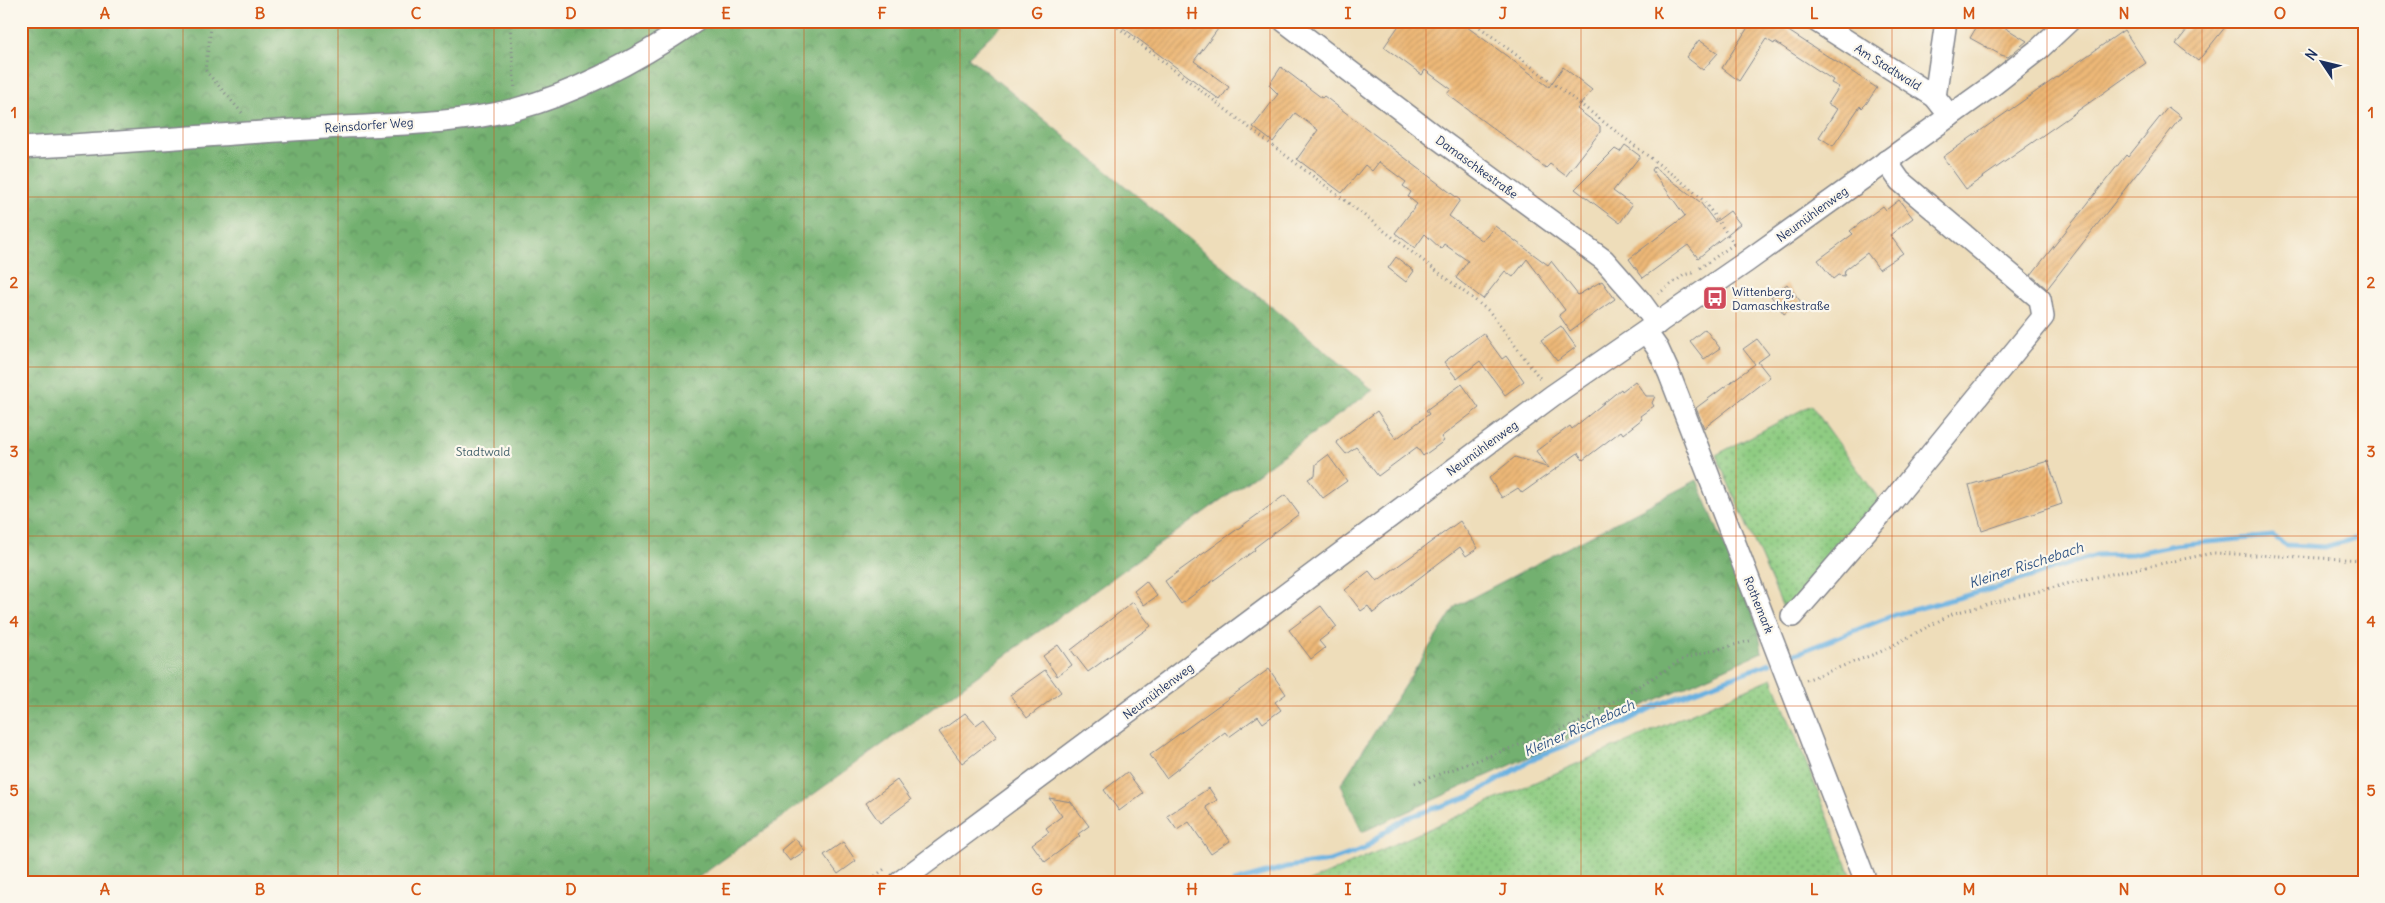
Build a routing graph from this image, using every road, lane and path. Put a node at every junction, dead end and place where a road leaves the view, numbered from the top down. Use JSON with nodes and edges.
{"nodes":[{"id":1,"x":212,"y":21,"type":"edge"},
{"id":2,"x":510,"y":21,"type":"edge"},
{"id":3,"x":696,"y":21,"type":"edge"},
{"id":4,"x":1110,"y":21,"type":"edge"},
{"id":5,"x":1284,"y":21,"type":"edge"},
{"id":6,"x":1472,"y":21,"type":"edge"},
{"id":7,"x":1816,"y":21,"type":"edge"},
{"id":8,"x":1946,"y":21,"type":"edge"},
{"id":9,"x":2068,"y":21,"type":"edge"},
{"id":10,"x":1935,"y":97,"type":"junction"},
{"id":11,"x":516,"y":109,"type":"junction"},
{"id":12,"x":1950,"y":116,"type":"junction"},
{"id":13,"x":258,"y":132,"type":"junction"},
{"id":14,"x":21,"y":148,"type":"edge"},
{"id":15,"x":1886,"y":161,"type":"junction"},
{"id":16,"x":1734,"y":244,"type":"junction"},
{"id":17,"x":1746,"y":262,"type":"junction"},
{"id":18,"x":1650,"y":322,"type":"junction"},
{"id":19,"x":1552,"y":396,"type":"junction"},
{"id":20,"x":2364,"y":560,"type":"edge"},
{"id":21,"x":1792,"y":616,"type":"dead end"},
{"id":22,"x":1781,"y":660,"type":"junction"},
{"id":23,"x":1415,"y":783,"type":"dead end"},
{"id":24,"x":900,"y":882,"type":"edge"},
{"id":25,"x":1866,"y":882,"type":"edge"}],
"edges":[{"from":1,"to":13,"type":"path"},
{"from":2,"to":11,"type":"path"},
{"from":3,"to":11,"type":"street","name":"Reinsdorfer Weg"},
{"from":4,"to":19,"type":"path"},
{"from":5,"to":18,"type":"street","name":"Damaschkestraße"},
{"from":6,"to":16,"type":"path"},
{"from":7,"to":10,"type":"street","name":"Am Stadtwald"},
{"from":8,"to":10,"type":"street"},
{"from":9,"to":12,"type":"street","name":"Neumühlenweg"},
{"from":10,"to":12,"type":"street","name":"Am Stadtwald"},
{"from":11,"to":13,"type":"street","name":"Reinsdorfer Weg"},
{"from":12,"to":15,"type":"street","name":"Neumühlenweg"},
{"from":13,"to":14,"type":"street","name":"Reinsdorfer Weg"},
{"from":15,"to":17,"type":"street","name":"Neumühlenweg"},
{"from":15,"to":21,"type":"street"},
{"from":16,"to":17,"type":"path"},
{"from":16,"to":18,"type":"path"},
{"from":17,"to":18,"type":"street","name":"Neumühlenweg"},
{"from":18,"to":19,"type":"street","name":"Neumühlenweg"},
{"from":18,"to":22,"type":"street","name":"Rothemark"},
{"from":19,"to":24,"type":"street","name":"Neumühlenweg"},
{"from":20,"to":22,"type":"path"},
{"from":22,"to":23,"type":"path"},
{"from":22,"to":25,"type":"street","name":"Rothemark"}]}
